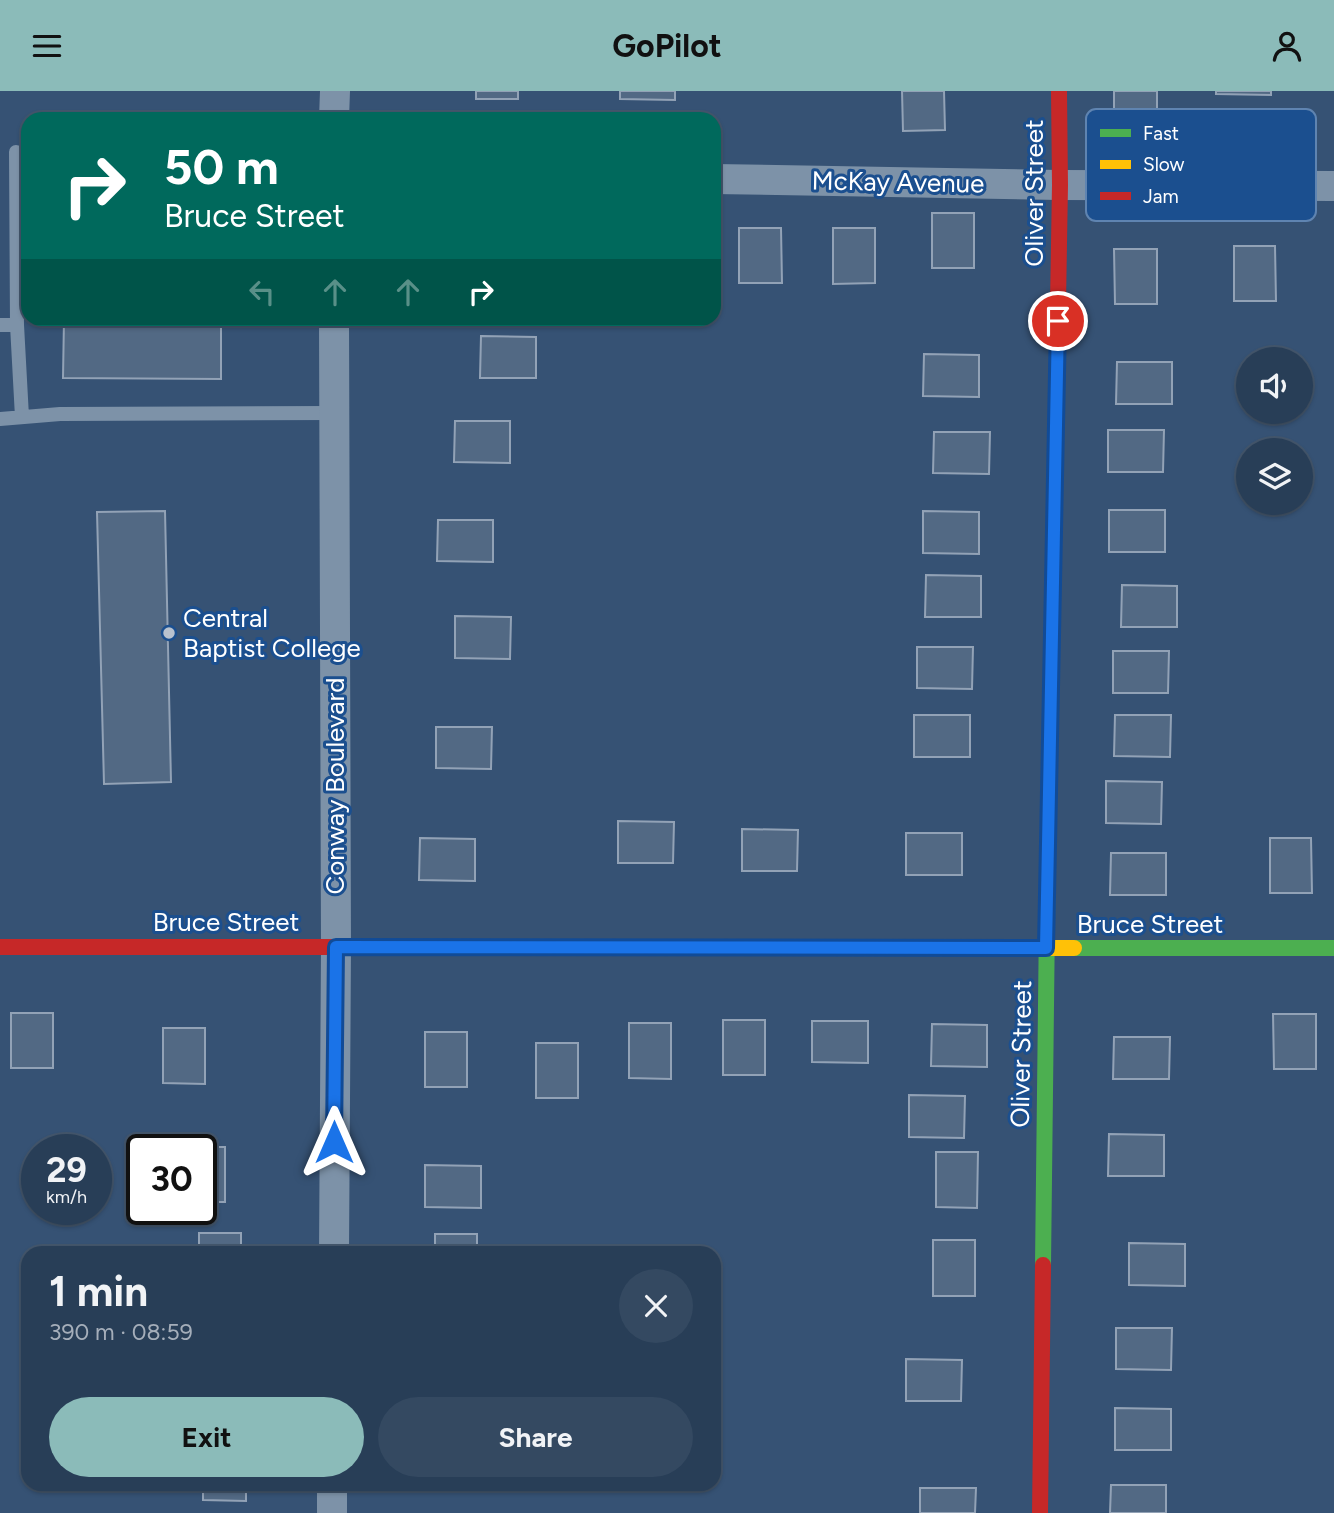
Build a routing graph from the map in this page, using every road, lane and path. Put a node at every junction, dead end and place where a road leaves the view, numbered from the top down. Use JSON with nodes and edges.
{"nodes":[{"id":1,"x":335,"y":91,"type":"edge"},
{"id":2,"x":1059,"y":91,"type":"edge"},
{"id":3,"x":334,"y":112,"type":"edge"},
{"id":4,"x":16,"y":152,"type":"dead end"},
{"id":5,"x":721,"y":179,"type":"edge"},
{"id":6,"x":1060,"y":185,"type":"junction"},
{"id":7,"x":1086,"y":185,"type":"edge"},
{"id":8,"x":1316,"y":186,"type":"edge"},
{"id":9,"x":1334,"y":186,"type":"edge"},
{"id":10,"x":0,"y":266,"type":"edge"},
{"id":11,"x":17,"y":267,"type":"junction"},
{"id":12,"x":0,"y":325,"type":"edge"},
{"id":13,"x":18,"y":325,"type":"junction"},
{"id":14,"x":334,"y":326,"type":"edge"},
{"id":15,"x":334,"y":413,"type":"junction"},
{"id":16,"x":22,"y":417,"type":"junction"},
{"id":17,"x":0,"y":419,"type":"edge"},
{"id":18,"x":0,"y":947,"type":"edge"},
{"id":19,"x":336,"y":947,"type":"junction"},
{"id":20,"x":1046,"y":948,"type":"junction"},
{"id":21,"x":1334,"y":948,"type":"edge"},
{"id":22,"x":334,"y":1246,"type":"edge"},
{"id":23,"x":332,"y":1491,"type":"edge"},
{"id":24,"x":332,"y":1513,"type":"edge"},
{"id":25,"x":1040,"y":1513,"type":"edge"}],
"edges":[{"from":1,"to":3,"type":"street"},
{"from":2,"to":6,"type":"street","name":"Oliver Street"},
{"from":4,"to":11,"type":"lane"},
{"from":5,"to":6,"type":"street","name":"McKay Avenue"},
{"from":6,"to":7,"type":"street","name":"McKay Avenue"},
{"from":6,"to":20,"type":"street","name":"Oliver Street"},
{"from":8,"to":9,"type":"street","name":"McKay Avenue"},
{"from":10,"to":11,"type":"lane"},
{"from":11,"to":13,"type":"lane"},
{"from":12,"to":13,"type":"lane"},
{"from":13,"to":16,"type":"lane"},
{"from":14,"to":15,"type":"street","name":"Conway Boulevard"},
{"from":15,"to":16,"type":"lane"},
{"from":15,"to":19,"type":"street","name":"Conway Boulevard"},
{"from":16,"to":17,"type":"lane"},
{"from":18,"to":19,"type":"street","name":"Bruce Street"},
{"from":19,"to":20,"type":"street","name":"Bruce Street"},
{"from":19,"to":22,"type":"street","name":"Conway Boulevard"},
{"from":20,"to":21,"type":"street","name":"Bruce Street"},
{"from":20,"to":25,"type":"street","name":"Oliver Street"},
{"from":23,"to":24,"type":"street"}]}
